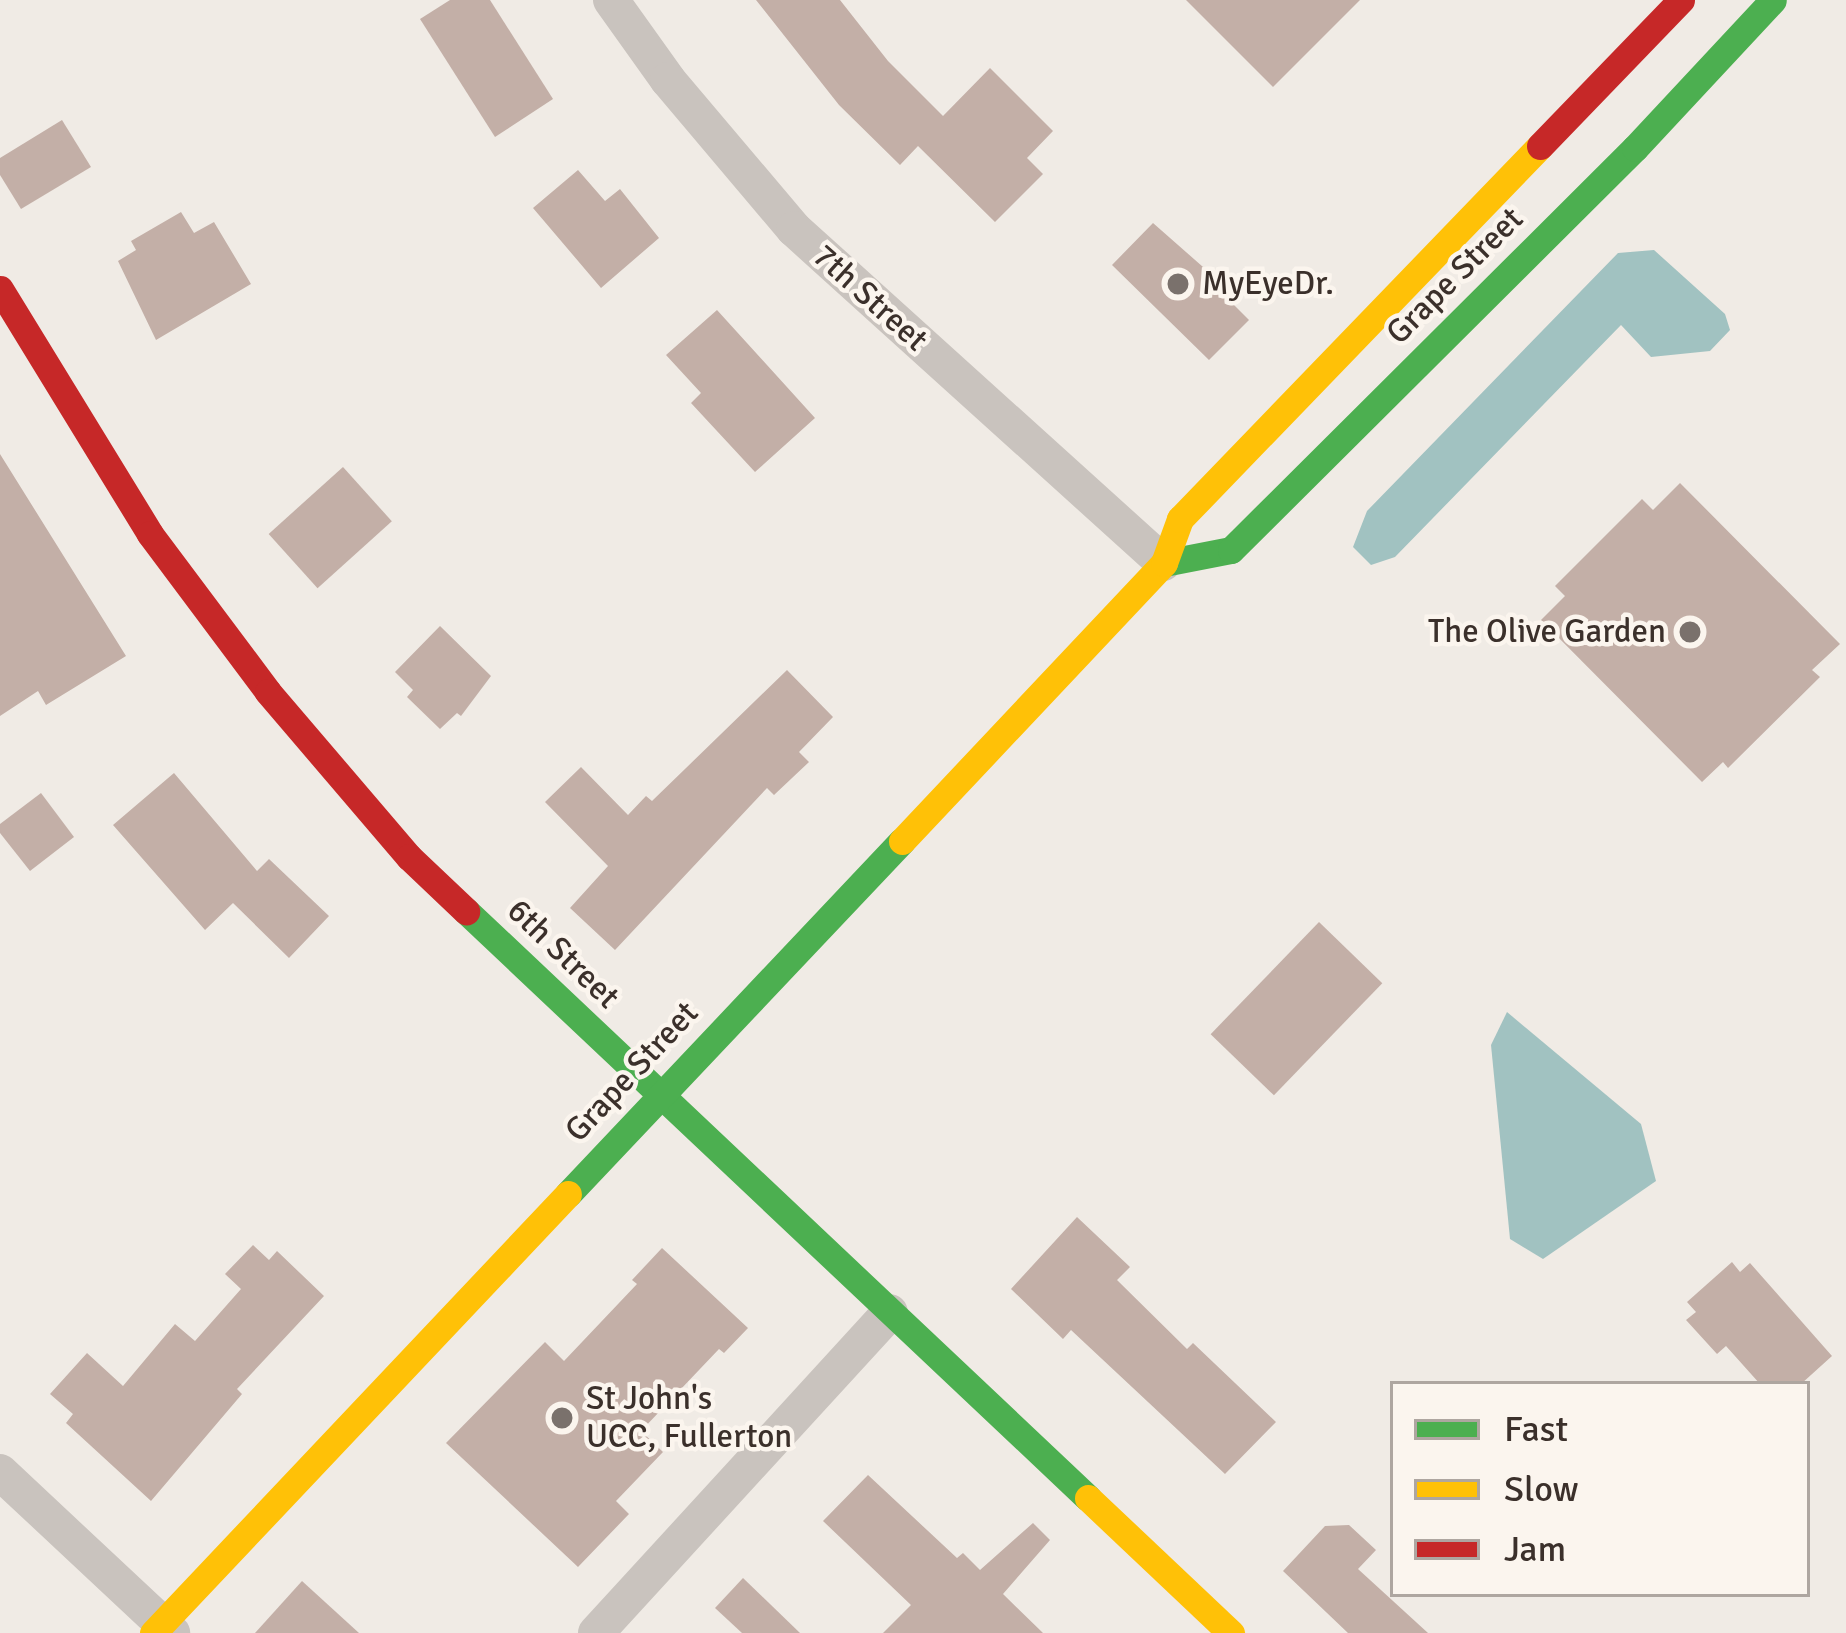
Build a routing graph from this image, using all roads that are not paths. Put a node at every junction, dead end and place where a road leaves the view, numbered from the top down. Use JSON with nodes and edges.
{"nodes":[{"id":1,"x":611,"y":0,"type":"edge"},
{"id":2,"x":1681,"y":0,"type":"edge"},
{"id":3,"x":1773,"y":0,"type":"edge"},
{"id":4,"x":0,"y":289,"type":"edge"},
{"id":5,"x":1164,"y":563,"type":"junction"},
{"id":6,"x":659,"y":1096,"type":"junction"},
{"id":7,"x":890,"y":1312,"type":"junction"},
{"id":8,"x":0,"y":1472,"type":"edge"},
{"id":9,"x":163,"y":1630,"type":"edge"},
{"id":10,"x":596,"y":1633,"type":"edge"},
{"id":11,"x":1231,"y":1633,"type":"edge"}],
"edges":[{"from":1,"to":5,"type":"street","name":"7th Street"},
{"from":2,"to":5,"type":"main road","name":"Grape Street"},
{"from":3,"to":5,"type":"main road","name":"Grape Street"},
{"from":4,"to":6,"type":"main road","name":"6th Street"},
{"from":5,"to":6,"type":"main road","name":"Grape Street"},
{"from":6,"to":7,"type":"main road","name":"6th Street"},
{"from":6,"to":9,"type":"main road","name":"Grape Street"},
{"from":7,"to":10,"type":"street"},
{"from":7,"to":11,"type":"main road","name":"6th Street"},
{"from":8,"to":9,"type":"street"}]}
